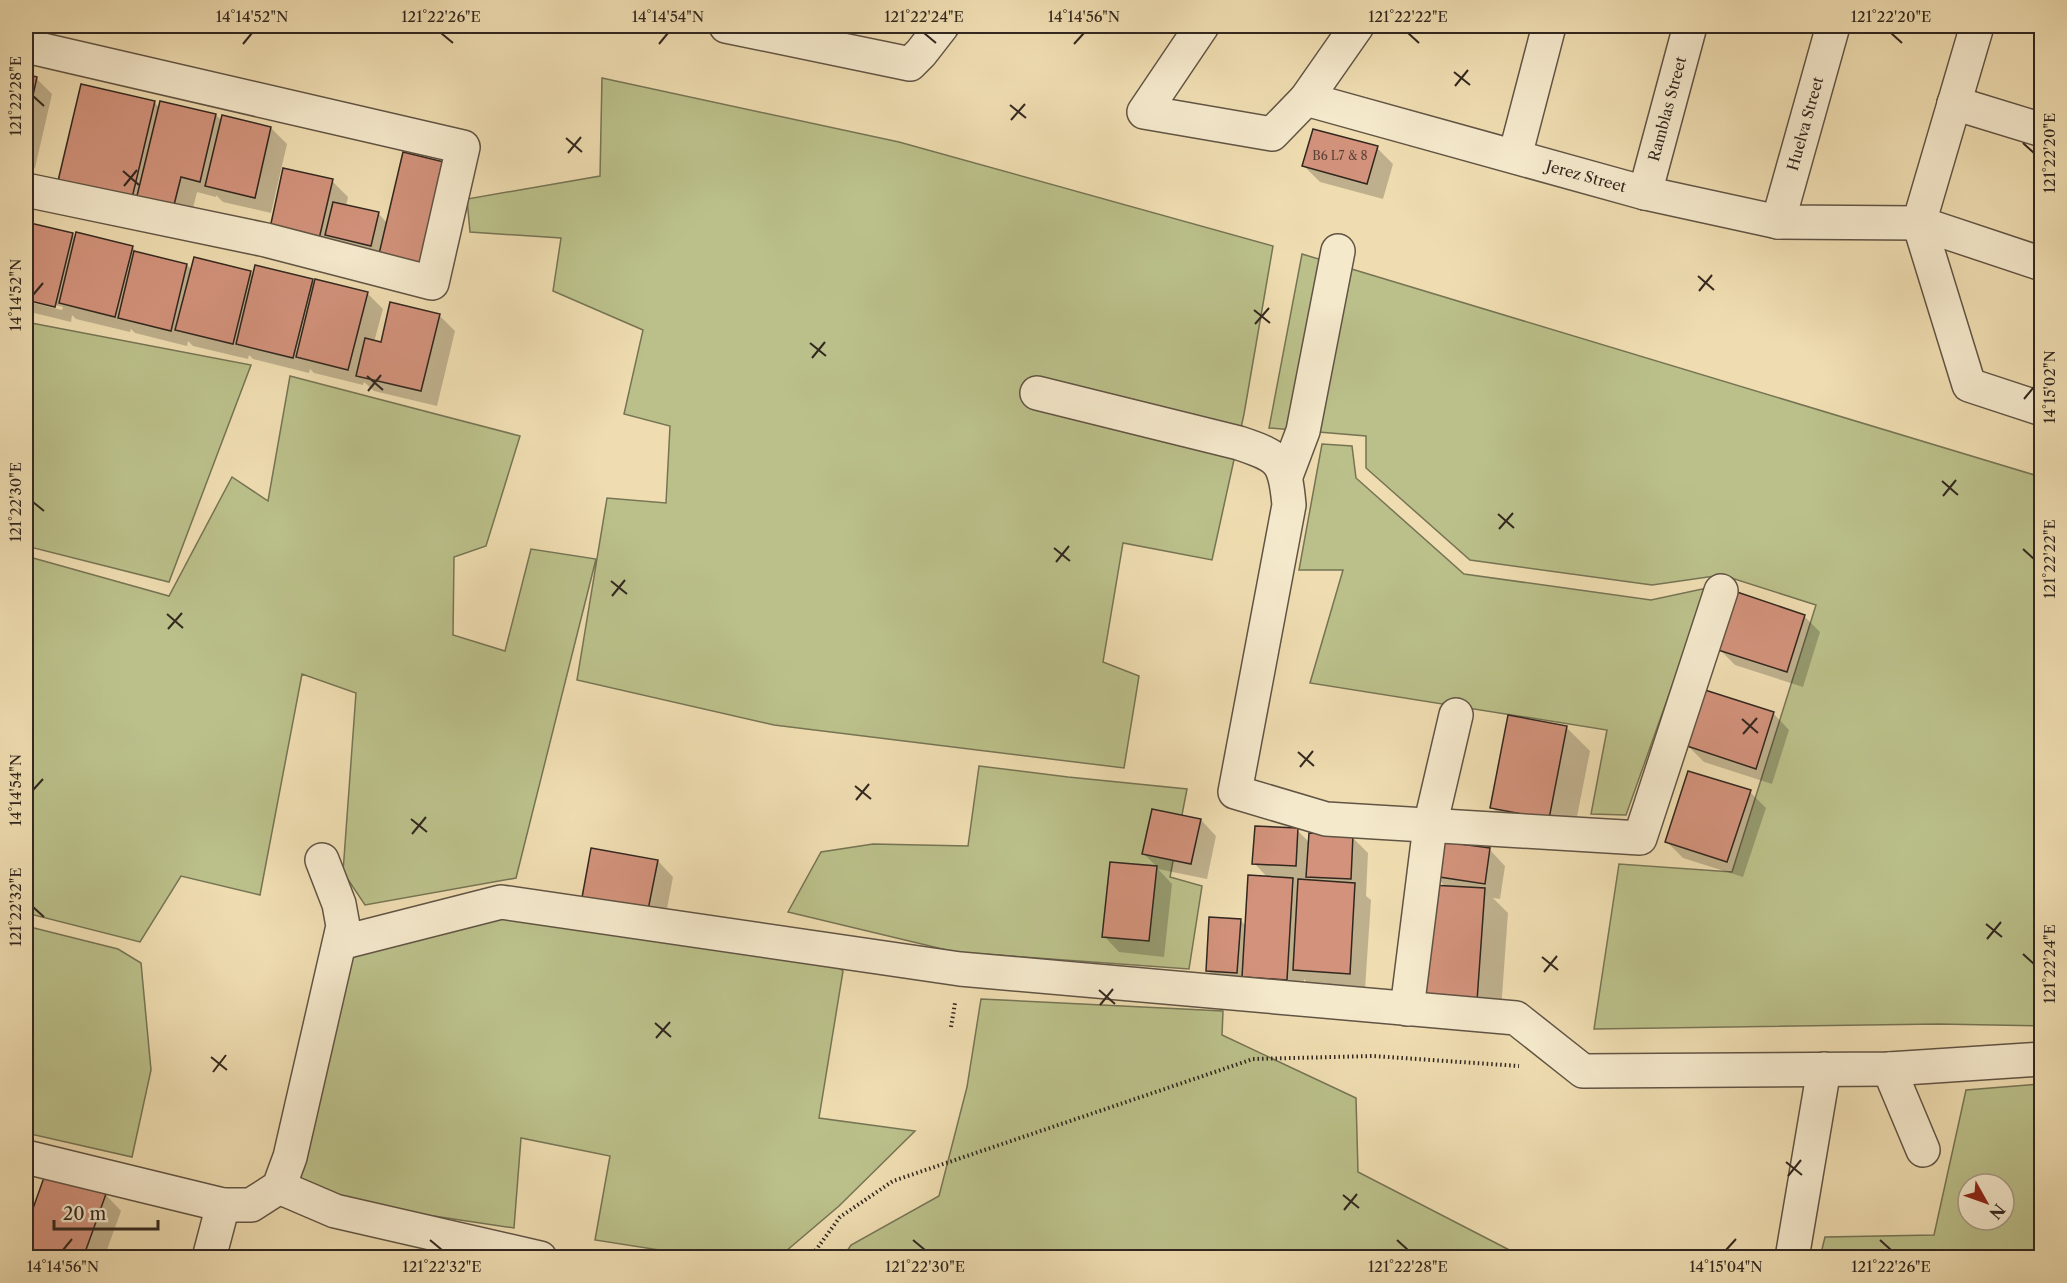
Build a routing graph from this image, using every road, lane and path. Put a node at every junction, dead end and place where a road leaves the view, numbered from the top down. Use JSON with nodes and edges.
{"nodes":[{"id":1,"x":726,"y":26,"type":"edge"},
{"id":2,"x":942,"y":26,"type":"edge"},
{"id":3,"x":1202,"y":26,"type":"edge"},
{"id":4,"x":1357,"y":26,"type":"edge"},
{"id":5,"x":1549,"y":26,"type":"edge"},
{"id":6,"x":1690,"y":26,"type":"edge"},
{"id":7,"x":1833,"y":26,"type":"edge"},
{"id":8,"x":1977,"y":26,"type":"edge"},
{"id":9,"x":26,"y":46,"type":"edge"},
{"id":10,"x":1306,"y":99,"type":"junction"},
{"id":11,"x":1954,"y":103,"type":"junction"},
{"id":12,"x":2042,"y":130,"type":"edge"},
{"id":13,"x":1515,"y":156,"type":"junction"},
{"id":14,"x":26,"y":190,"type":"edge"},
{"id":15,"x":1645,"y":193,"type":"junction"},
{"id":16,"x":1778,"y":222,"type":"junction"},
{"id":17,"x":1919,"y":223,"type":"junction"},
{"id":18,"x":1338,"y":250,"type":"dead end"},
{"id":19,"x":2042,"y":264,"type":"edge"},
{"id":20,"x":1037,"y":393,"type":"dead end"},
{"id":21,"x":2042,"y":409,"type":"edge"},
{"id":22,"x":1286,"y":476,"type":"junction"},
{"id":23,"x":1721,"y":591,"type":"dead end"},
{"id":24,"x":1456,"y":715,"type":"dead end"},
{"id":25,"x":1430,"y":826,"type":"junction"},
{"id":26,"x":321,"y":860,"type":"dead end"},
{"id":27,"x":340,"y":943,"type":"junction"},
{"id":28,"x":1407,"y":1009,"type":"junction"},
{"id":29,"x":2042,"y":1059,"type":"edge"},
{"id":30,"x":1524,"y":1067,"type":"dead end"},
{"id":31,"x":1824,"y":1069,"type":"junction"},
{"id":32,"x":1889,"y":1069,"type":"junction"},
{"id":33,"x":1923,"y":1150,"type":"dead end"},
{"id":34,"x":26,"y":1157,"type":"edge"},
{"id":35,"x":279,"y":1187,"type":"junction"},
{"id":36,"x":222,"y":1205,"type":"junction"},
{"id":37,"x":209,"y":1257,"type":"edge"},
{"id":38,"x":540,"y":1257,"type":"edge"},
{"id":39,"x":810,"y":1257,"type":"edge"},
{"id":40,"x":1792,"y":1257,"type":"edge"}],
"edges":[{"from":1,"to":2,"type":"street"},
{"from":3,"to":10,"type":"street"},
{"from":4,"to":10,"type":"street"},
{"from":5,"to":13,"type":"street"},
{"from":6,"to":15,"type":"street","name":"Ramblas Street"},
{"from":7,"to":16,"type":"street","name":"Huelva Street"},
{"from":8,"to":11,"type":"street"},
{"from":9,"to":14,"type":"street"},
{"from":10,"to":13,"type":"street","name":"Jerez Street"},
{"from":11,"to":12,"type":"street"},
{"from":11,"to":17,"type":"street"},
{"from":13,"to":15,"type":"street","name":"Jerez Street"},
{"from":15,"to":16,"type":"street","name":"Jerez Street"},
{"from":16,"to":17,"type":"street","name":"Jerez Street"},
{"from":17,"to":19,"type":"street","name":"Jerez Street"},
{"from":17,"to":21,"type":"street"},
{"from":18,"to":22,"type":"street"},
{"from":20,"to":22,"type":"street"},
{"from":22,"to":25,"type":"street"},
{"from":23,"to":25,"type":"street"},
{"from":24,"to":25,"type":"street"},
{"from":25,"to":28,"type":"street"},
{"from":26,"to":27,"type":"street"},
{"from":27,"to":28,"type":"street"},
{"from":27,"to":35,"type":"street"},
{"from":28,"to":31,"type":"street"},
{"from":29,"to":32,"type":"street"},
{"from":30,"to":39,"type":"path"},
{"from":31,"to":32,"type":"street"},
{"from":31,"to":40,"type":"street"},
{"from":32,"to":33,"type":"street"},
{"from":34,"to":36,"type":"street"},
{"from":35,"to":36,"type":"street"},
{"from":35,"to":38,"type":"street"},
{"from":36,"to":37,"type":"street"}]}
